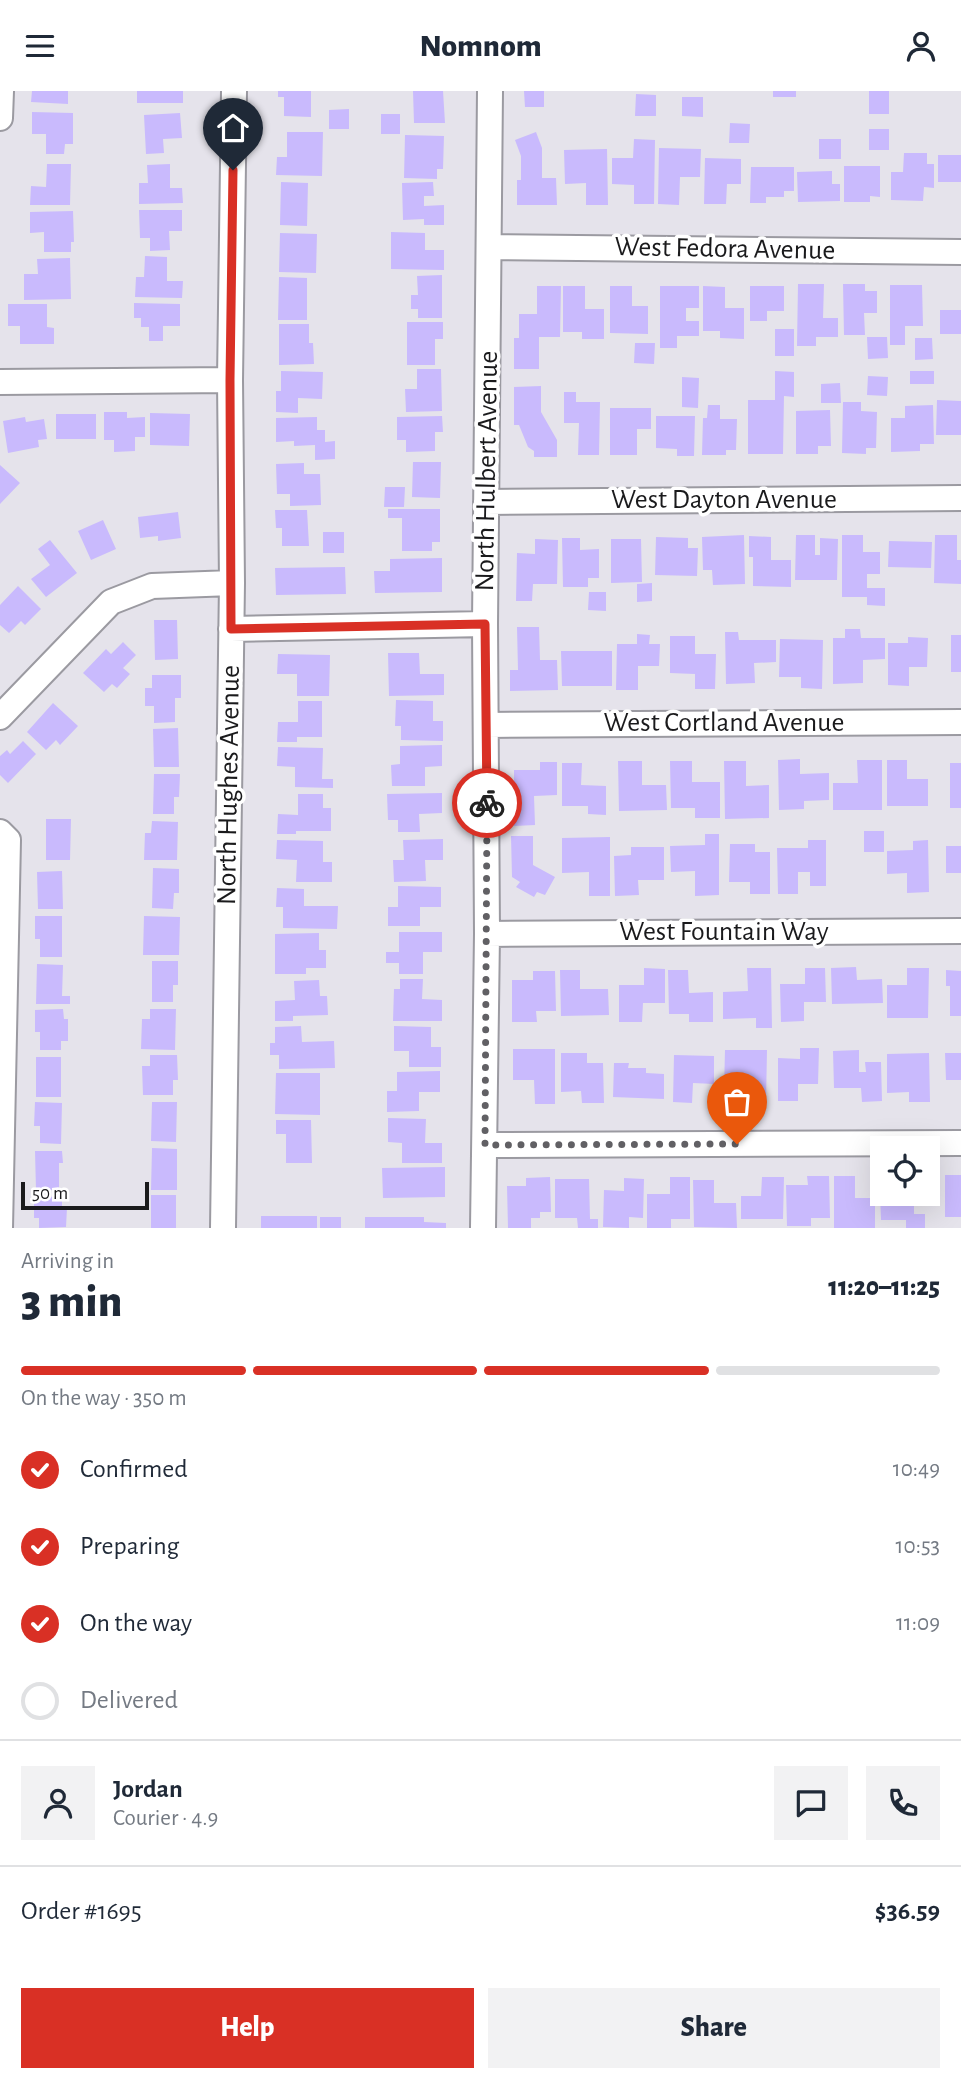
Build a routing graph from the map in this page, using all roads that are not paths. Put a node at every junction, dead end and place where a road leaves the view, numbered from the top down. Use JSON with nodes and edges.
{"nodes":[{"id":1,"x":1,"y":91,"type":"edge"},
{"id":2,"x":234,"y":91,"type":"edge"},
{"id":3,"x":490,"y":91,"type":"edge"},
{"id":4,"x":0,"y":118,"type":"edge"},
{"id":5,"x":489,"y":247,"type":"junction"},
{"id":6,"x":961,"y":252,"type":"edge"},
{"id":7,"x":230,"y":380,"type":"junction"},
{"id":8,"x":0,"y":382,"type":"edge"},
{"id":9,"x":961,"y":498,"type":"edge"},
{"id":10,"x":486,"y":502,"type":"junction"},
{"id":11,"x":232,"y":583,"type":"junction"},
{"id":12,"x":485,"y":624,"type":"junction"},
{"id":13,"x":231,"y":629,"type":"junction"},
{"id":14,"x":0,"y":717,"type":"edge"},
{"id":15,"x":961,"y":722,"type":"edge"},
{"id":16,"x":487,"y":725,"type":"junction"},
{"id":17,"x":0,"y":832,"type":"edge"},
{"id":18,"x":961,"y":930,"type":"edge"},
{"id":19,"x":487,"y":934,"type":"junction"},
{"id":20,"x":961,"y":1143,"type":"edge"},
{"id":21,"x":485,"y":1145,"type":"junction"},
{"id":22,"x":0,"y":1228,"type":"edge"},
{"id":23,"x":223,"y":1228,"type":"edge"},
{"id":24,"x":483,"y":1228,"type":"edge"}],
"edges":[{"from":1,"to":4,"type":"street"},
{"from":2,"to":7,"type":"street","name":"North Hughes Avenue"},
{"from":3,"to":5,"type":"street","name":"North Hulbert Avenue"},
{"from":5,"to":6,"type":"street","name":"West Fedora Avenue"},
{"from":5,"to":10,"type":"street","name":"North Hulbert Avenue"},
{"from":7,"to":8,"type":"street"},
{"from":7,"to":11,"type":"street","name":"North Hughes Avenue"},
{"from":9,"to":10,"type":"street","name":"West Dayton Avenue"},
{"from":10,"to":12,"type":"street","name":"North Hulbert Avenue"},
{"from":11,"to":13,"type":"street","name":"North Hughes Avenue"},
{"from":11,"to":14,"type":"street"},
{"from":12,"to":13,"type":"street"},
{"from":12,"to":16,"type":"street","name":"North Hulbert Avenue"},
{"from":13,"to":23,"type":"street","name":"North Hughes Avenue"},
{"from":15,"to":16,"type":"street","name":"West Cortland Avenue"},
{"from":16,"to":19,"type":"street","name":"North Hulbert Avenue"},
{"from":17,"to":22,"type":"street"},
{"from":18,"to":19,"type":"street","name":"West Fountain Way"},
{"from":19,"to":21,"type":"street","name":"North Hulbert Avenue"},
{"from":20,"to":21,"type":"street"},
{"from":21,"to":24,"type":"street","name":"North Hulbert Avenue"}]}
